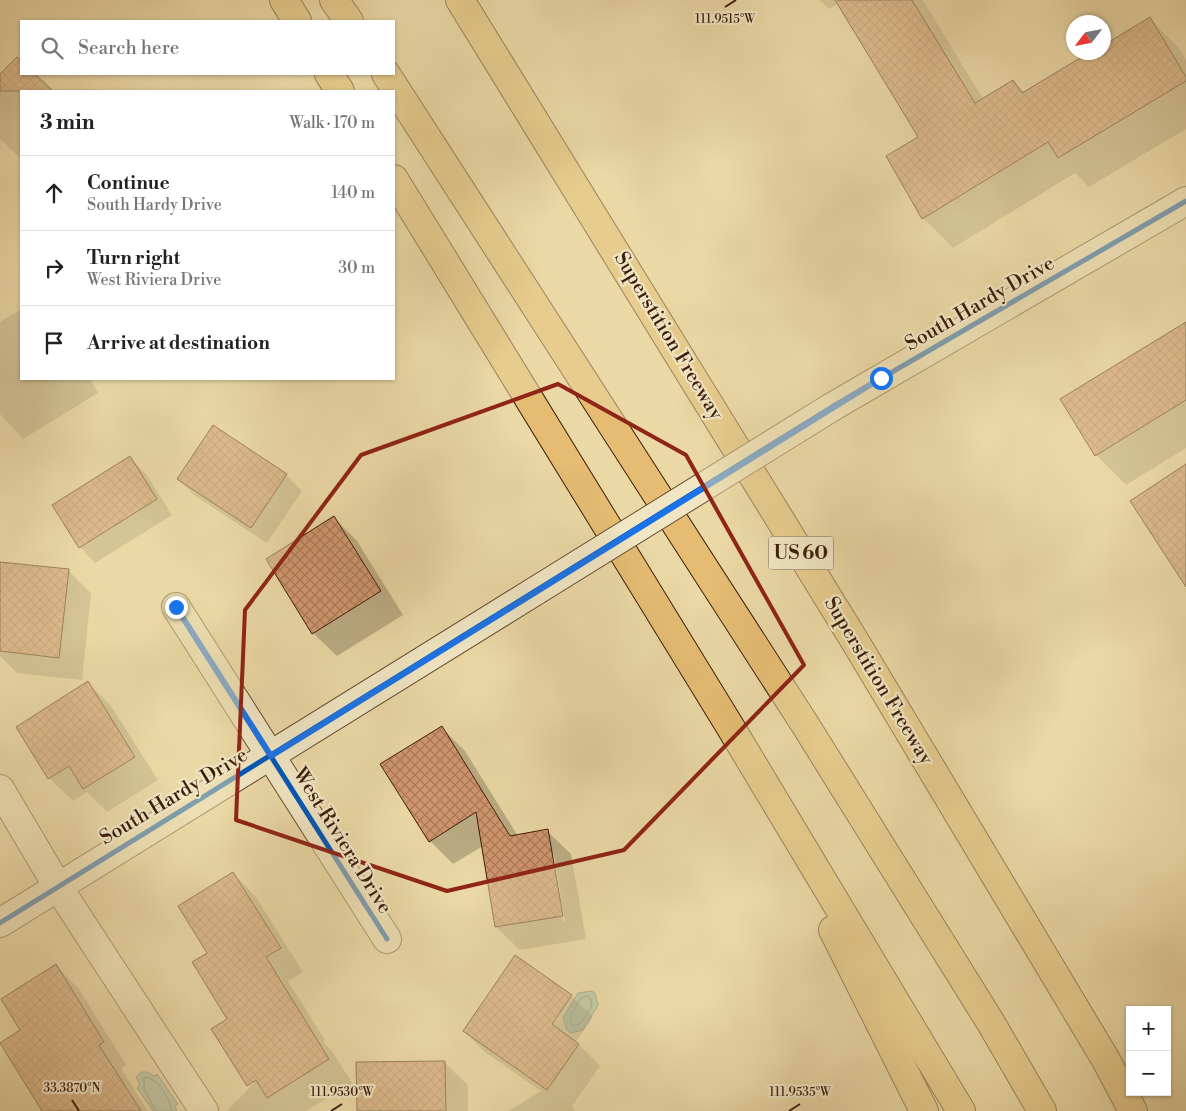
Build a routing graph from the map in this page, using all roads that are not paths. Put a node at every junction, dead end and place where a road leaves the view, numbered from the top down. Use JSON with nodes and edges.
{"nodes":[{"id":1,"x":284,"y":0,"type":"edge"},
{"id":2,"x":334,"y":0,"type":"edge"},
{"id":3,"x":460,"y":0,"type":"edge"},
{"id":4,"x":296,"y":20,"type":"edge"},
{"id":5,"x":348,"y":20,"type":"edge"},
{"id":6,"x":330,"y":75,"type":"edge"},
{"id":7,"x":387,"y":75,"type":"edge"},
{"id":8,"x":339,"y":90,"type":"edge"},
{"id":9,"x":395,"y":181,"type":"edge"},
{"id":10,"x":1186,"y":201,"type":"edge"},
{"id":11,"x":176,"y":607,"type":"dead end"},
{"id":12,"x":731,"y":728,"type":"junction"},
{"id":13,"x":271,"y":756,"type":"junction"},
{"id":14,"x":0,"y":789,"type":"edge"},
{"id":15,"x":58,"y":886,"type":"junction"},
{"id":16,"x":0,"y":923,"type":"edge"},
{"id":17,"x":387,"y":939,"type":"dead end"},
{"id":18,"x":204,"y":1111,"type":"edge"},
{"id":19,"x":924,"y":1111,"type":"edge"},
{"id":20,"x":961,"y":1111,"type":"edge"},
{"id":21,"x":1042,"y":1111,"type":"edge"},
{"id":22,"x":1134,"y":1111,"type":"edge"}],
"edges":[{"from":1,"to":4,"type":"highway"},
{"from":2,"to":5,"type":"highway"},
{"from":3,"to":22,"type":"highway","name":"Superstition Freeway","number":"US 60"},
{"from":6,"to":8,"type":"highway"},
{"from":7,"to":21,"type":"highway"},
{"from":9,"to":12,"type":"highway"},
{"from":10,"to":13,"type":"street","name":"South Hardy Drive","bridge":true},
{"from":11,"to":13,"type":"street","name":"West Riviera Drive"},
{"from":12,"to":19,"type":"highway"},
{"from":12,"to":20,"type":"highway"},
{"from":13,"to":15,"type":"street","name":"South Hardy Drive"},
{"from":13,"to":17,"type":"street","name":"West Riviera Drive"},
{"from":14,"to":15,"type":"street"},
{"from":15,"to":16,"type":"street","name":"South Hardy Drive"},
{"from":15,"to":18,"type":"street"}]}
